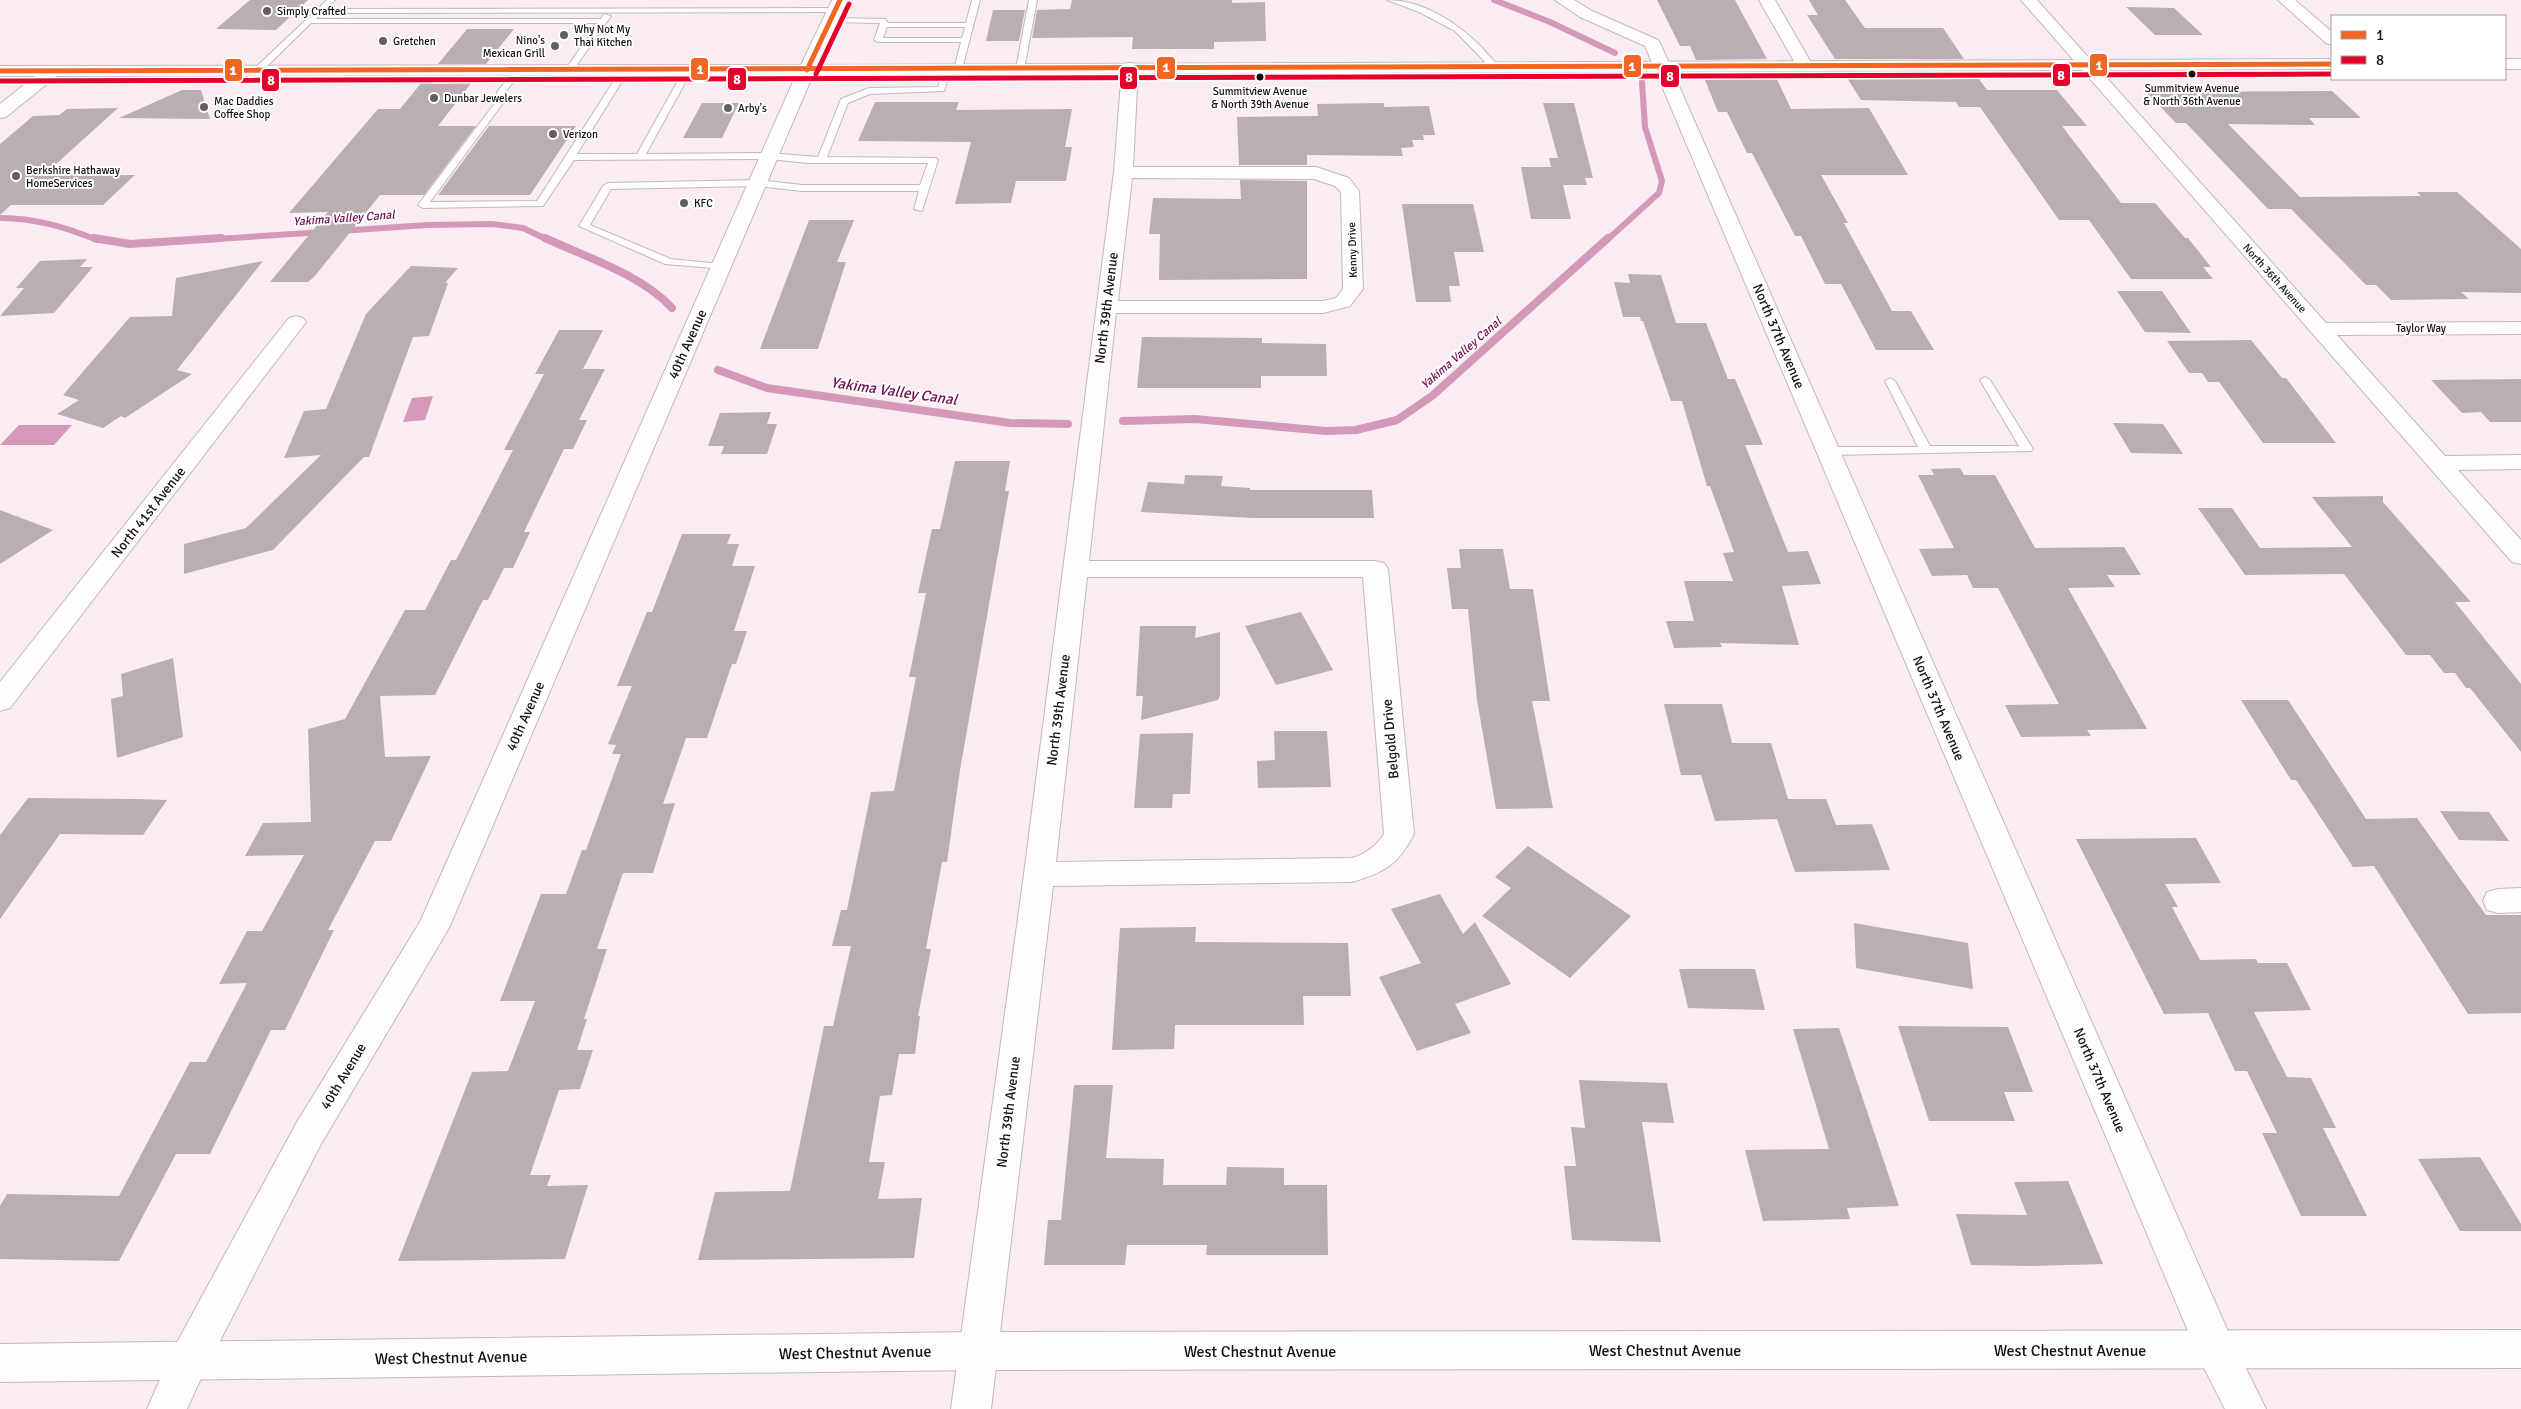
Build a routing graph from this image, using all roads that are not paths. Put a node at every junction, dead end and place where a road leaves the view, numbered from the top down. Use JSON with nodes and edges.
{"nodes":[{"id":1,"x":331,"y":0,"type":"edge"},
{"id":2,"x":788,"y":0,"type":"edge"},
{"id":3,"x":976,"y":0,"type":"edge"},
{"id":4,"x":1033,"y":0,"type":"edge"},
{"id":5,"x":1391,"y":0,"type":"edge"},
{"id":6,"x":1563,"y":0,"type":"edge"},
{"id":7,"x":1767,"y":0,"type":"edge"},
{"id":8,"x":2029,"y":0,"type":"edge"},
{"id":9,"x":2286,"y":0,"type":"edge"},
{"id":10,"x":835,"y":10,"type":"edge"},
{"id":11,"x":320,"y":11,"type":"junction"},
{"id":12,"x":611,"y":11,"type":"junction"},
{"id":13,"x":782,"y":11,"type":"junction"},
{"id":14,"x":309,"y":21,"type":"junction"},
{"id":15,"x":604,"y":21,"type":"junction"},
{"id":16,"x":884,"y":25,"type":"junction"},
{"id":17,"x":969,"y":26,"type":"junction"},
{"id":18,"x":2331,"y":39,"type":"edge"},
{"id":19,"x":965,"y":40,"type":"junction"},
{"id":20,"x":2331,"y":64,"type":"edge"},
{"id":21,"x":2506,"y":64,"type":"edge"},
{"id":22,"x":2521,"y":64,"type":"edge"},
{"id":23,"x":2085,"y":65,"type":"junction"},
{"id":24,"x":1494,"y":66,"type":"junction"},
{"id":25,"x":1663,"y":66,"type":"junction"},
{"id":26,"x":1805,"y":66,"type":"junction"},
{"id":27,"x":1020,"y":68,"type":"junction"},
{"id":28,"x":1130,"y":68,"type":"junction"},
{"id":29,"x":952,"y":69,"type":"junction"},
{"id":30,"x":519,"y":70,"type":"junction"},
{"id":31,"x":570,"y":70,"type":"junction"},
{"id":32,"x":625,"y":70,"type":"junction"},
{"id":33,"x":688,"y":70,"type":"junction"},
{"id":34,"x":807,"y":70,"type":"junction"},
{"id":35,"x":0,"y":71,"type":"edge"},
{"id":36,"x":52,"y":71,"type":"junction"},
{"id":37,"x":257,"y":71,"type":"junction"},
{"id":38,"x":0,"y":113,"type":"edge"},
{"id":39,"x":769,"y":156,"type":"junction"},
{"id":40,"x":571,"y":157,"type":"junction"},
{"id":41,"x":640,"y":157,"type":"junction"},
{"id":42,"x":820,"y":160,"type":"junction"},
{"id":43,"x":1122,"y":172,"type":"junction"},
{"id":44,"x":757,"y":184,"type":"junction"},
{"id":45,"x":924,"y":188,"type":"junction"},
{"id":46,"x":919,"y":210,"type":"dead end"},
{"id":47,"x":721,"y":267,"type":"junction"},
{"id":48,"x":1106,"y":307,"type":"junction"},
{"id":49,"x":296,"y":322,"type":"dead end"},
{"id":50,"x":2521,"y":328,"type":"edge"},
{"id":51,"x":2320,"y":329,"type":"junction"},
{"id":52,"x":1985,"y":380,"type":"dead end"},
{"id":53,"x":1890,"y":381,"type":"dead end"},
{"id":54,"x":1926,"y":450,"type":"junction"},
{"id":55,"x":1829,"y":451,"type":"junction"},
{"id":56,"x":2521,"y":462,"type":"edge"},
{"id":57,"x":2439,"y":463,"type":"junction"},
{"id":58,"x":2521,"y":556,"type":"edge"},
{"id":59,"x":1074,"y":569,"type":"junction"},
{"id":60,"x":0,"y":701,"type":"edge"},
{"id":61,"x":1039,"y":874,"type":"junction"},
{"id":62,"x":2521,"y":1349,"type":"edge"},
{"id":63,"x":2216,"y":1350,"type":"junction"},
{"id":64,"x":978,"y":1351,"type":"junction"},
{"id":65,"x":189,"y":1360,"type":"junction"},
{"id":66,"x":0,"y":1363,"type":"edge"},
{"id":67,"x":167,"y":1409,"type":"edge"},
{"id":68,"x":971,"y":1409,"type":"edge"},
{"id":69,"x":2246,"y":1409,"type":"edge"}],
"edges":[{"from":1,"to":11,"type":"lane"},
{"from":2,"to":13,"type":"lane"},
{"from":3,"to":17,"type":"lane"},
{"from":4,"to":27,"type":"lane"},
{"from":5,"to":24,"type":"lane"},
{"from":6,"to":25,"type":"street","name":"North 37th Avenue"},
{"from":7,"to":26,"type":"street"},
{"from":8,"to":23,"type":"street","name":"North 36th Avenue"},
{"from":9,"to":18,"type":"street"},
{"from":10,"to":13,"type":"lane"},
{"from":10,"to":16,"type":"lane"},
{"from":10,"to":34,"type":"street","name":"40th Avenue"},
{"from":11,"to":12,"type":"lane"},
{"from":11,"to":14,"type":"lane"},
{"from":12,"to":13,"type":"lane"},
{"from":12,"to":15,"type":"lane"},
{"from":14,"to":15,"type":"lane"},
{"from":14,"to":37,"type":"lane"},
{"from":15,"to":31,"type":"lane"},
{"from":16,"to":17,"type":"lane"},
{"from":16,"to":19,"type":"lane"},
{"from":17,"to":19,"type":"lane"},
{"from":19,"to":29,"type":"lane"},
{"from":20,"to":23,"type":"street"},
{"from":21,"to":22,"type":"street"},
{"from":23,"to":26,"type":"street"},
{"from":23,"to":51,"type":"street","name":"North 36th Avenue"},
{"from":24,"to":25,"type":"street"},
{"from":24,"to":28,"type":"street"},
{"from":25,"to":26,"type":"street"},
{"from":25,"to":55,"type":"street","name":"North 37th Avenue"},
{"from":27,"to":28,"type":"street"},
{"from":27,"to":29,"type":"street"},
{"from":28,"to":43,"type":"street","name":"North 39th Avenue"},
{"from":29,"to":34,"type":"street"},
{"from":29,"to":42,"type":"lane"},
{"from":30,"to":31,"type":"street"},
{"from":30,"to":37,"type":"street"},
{"from":30,"to":40,"type":"lane"},
{"from":31,"to":32,"type":"street"},
{"from":32,"to":33,"type":"street"},
{"from":32,"to":40,"type":"lane"},
{"from":33,"to":34,"type":"street"},
{"from":33,"to":41,"type":"lane"},
{"from":34,"to":39,"type":"street","name":"40th Avenue"},
{"from":35,"to":36,"type":"street"},
{"from":36,"to":37,"type":"street"},
{"from":36,"to":38,"type":"street"},
{"from":39,"to":41,"type":"lane"},
{"from":39,"to":42,"type":"lane"},
{"from":39,"to":44,"type":"street","name":"40th Avenue"},
{"from":40,"to":41,"type":"lane"},
{"from":42,"to":45,"type":"lane"},
{"from":43,"to":48,"type":"street","name":"North 39th Avenue"},
{"from":43,"to":48,"type":"street","name":"Kenny Drive"},
{"from":44,"to":45,"type":"lane"},
{"from":44,"to":47,"type":"street","name":"40th Avenue"},
{"from":44,"to":47,"type":"lane"},
{"from":45,"to":46,"type":"lane"},
{"from":47,"to":65,"type":"street","name":"40th Avenue"},
{"from":48,"to":59,"type":"street","name":"North 39th Avenue"},
{"from":49,"to":60,"type":"street","name":"North 41st Avenue"},
{"from":50,"to":51,"type":"street","name":"Taylor Way"},
{"from":51,"to":57,"type":"street","name":"North 36th Avenue"},
{"from":52,"to":54,"type":"lane"},
{"from":53,"to":54,"type":"lane"},
{"from":54,"to":55,"type":"lane"},
{"from":55,"to":63,"type":"street","name":"North 37th Avenue"},
{"from":56,"to":57,"type":"street"},
{"from":57,"to":58,"type":"street","name":"North 36th Avenue"},
{"from":59,"to":61,"type":"street","name":"North 39th Avenue"},
{"from":59,"to":61,"type":"street","name":"Belgold Drive"},
{"from":61,"to":64,"type":"street","name":"North 39th Avenue"},
{"from":62,"to":63,"type":"street","name":"West Chestnut Avenue"},
{"from":63,"to":64,"type":"street","name":"West Chestnut Avenue"},
{"from":63,"to":69,"type":"street","name":"North 37th Avenue"},
{"from":64,"to":65,"type":"street","name":"West Chestnut Avenue"},
{"from":64,"to":68,"type":"street","name":"North 39th Avenue"},
{"from":65,"to":66,"type":"street","name":"West Chestnut Avenue"},
{"from":65,"to":67,"type":"street","name":"40th Avenue"}]}
